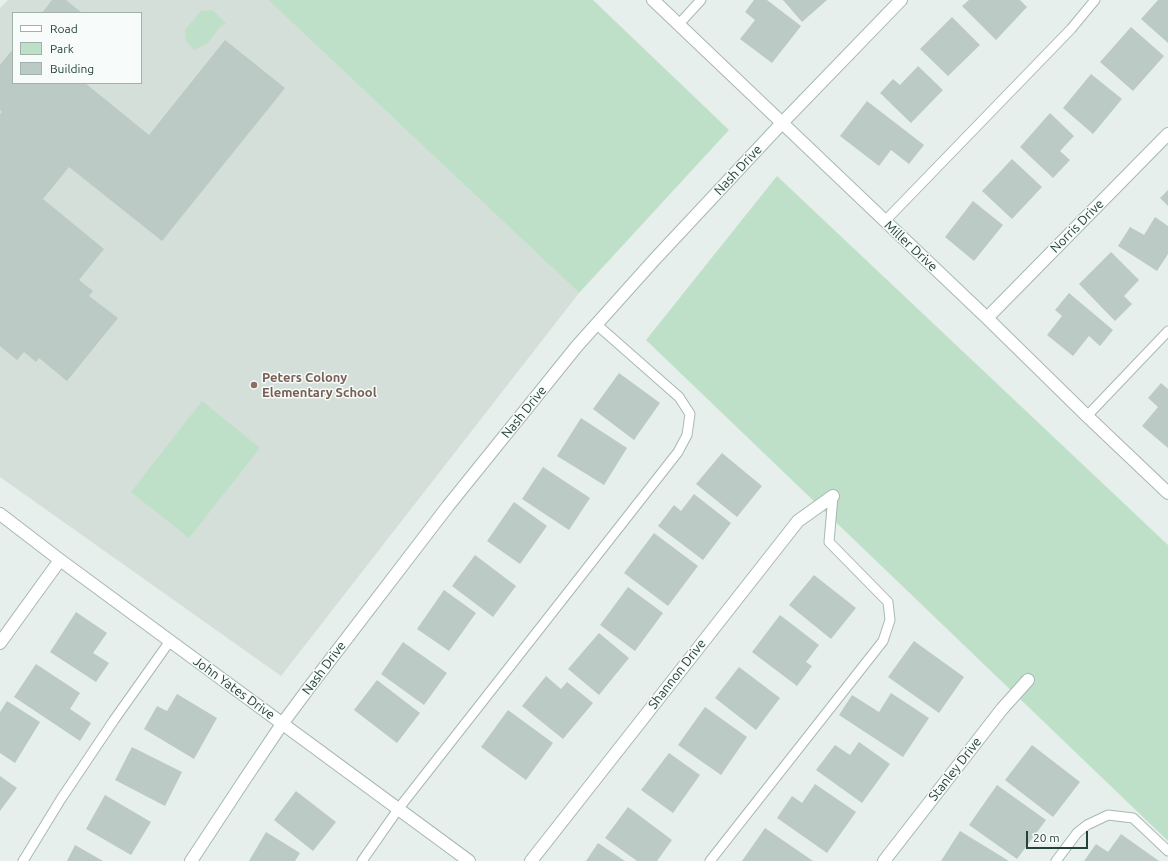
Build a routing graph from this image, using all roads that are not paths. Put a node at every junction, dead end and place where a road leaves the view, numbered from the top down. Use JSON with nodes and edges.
{"nodes":[{"id":1,"x":653,"y":0,"type":"edge"},
{"id":2,"x":702,"y":0,"type":"edge"},
{"id":3,"x":901,"y":0,"type":"edge"},
{"id":4,"x":1095,"y":0,"type":"edge"},
{"id":5,"x":679,"y":24,"type":"junction"},
{"id":6,"x":782,"y":123,"type":"junction"},
{"id":7,"x":1168,"y":134,"type":"edge"},
{"id":8,"x":885,"y":222,"type":"junction"},
{"id":9,"x":987,"y":318,"type":"junction"},
{"id":10,"x":596,"y":324,"type":"junction"},
{"id":11,"x":1168,"y":331,"type":"edge"},
{"id":12,"x":1087,"y":416,"type":"junction"},
{"id":13,"x":1168,"y":493,"type":"edge"},
{"id":14,"x":833,"y":496,"type":"joint"},
{"id":15,"x":0,"y":514,"type":"edge"},
{"id":16,"x":60,"y":560,"type":"junction"},
{"id":17,"x":170,"y":641,"type":"junction"},
{"id":18,"x":0,"y":643,"type":"edge"},
{"id":19,"x":1028,"y":680,"type":"dead end"},
{"id":20,"x":282,"y":724,"type":"junction"},
{"id":21,"x":399,"y":808,"type":"junction"},
{"id":22,"x":1168,"y":851,"type":"edge"},
{"id":23,"x":23,"y":861,"type":"edge"},
{"id":24,"x":191,"y":861,"type":"edge"},
{"id":25,"x":362,"y":861,"type":"edge"},
{"id":26,"x":470,"y":861,"type":"edge"},
{"id":27,"x":531,"y":861,"type":"edge"},
{"id":28,"x":710,"y":861,"type":"edge"},
{"id":29,"x":884,"y":861,"type":"edge"},
{"id":30,"x":1056,"y":861,"type":"edge"}],
"edges":[{"from":1,"to":5,"type":"street","name":"Miller Drive"},
{"from":2,"to":5,"type":"lane"},
{"from":3,"to":6,"type":"street","name":"Nash Drive"},
{"from":4,"to":8,"type":"lane"},
{"from":5,"to":6,"type":"street","name":"Miller Drive"},
{"from":6,"to":8,"type":"street","name":"Miller Drive"},
{"from":6,"to":10,"type":"street","name":"Nash Drive"},
{"from":7,"to":9,"type":"street","name":"Norris Drive"},
{"from":8,"to":9,"type":"street","name":"Miller Drive"},
{"from":9,"to":12,"type":"street","name":"Miller Drive"},
{"from":10,"to":20,"type":"street","name":"Nash Drive"},
{"from":10,"to":21,"type":"lane"},
{"from":11,"to":12,"type":"lane"},
{"from":12,"to":13,"type":"street","name":"Miller Drive"},
{"from":14,"to":27,"type":"street","name":"Shannon Drive"},
{"from":14,"to":28,"type":"lane"},
{"from":15,"to":16,"type":"street","name":"John Yates Drive"},
{"from":16,"to":17,"type":"street","name":"John Yates Drive"},
{"from":16,"to":18,"type":"street"},
{"from":17,"to":20,"type":"street","name":"John Yates Drive"},
{"from":17,"to":23,"type":"lane"},
{"from":19,"to":29,"type":"street","name":"Stanley Drive"},
{"from":20,"to":21,"type":"street","name":"John Yates Drive"},
{"from":20,"to":24,"type":"street","name":"Nash Drive"},
{"from":21,"to":25,"type":"lane"},
{"from":21,"to":26,"type":"street","name":"John Yates Drive"},
{"from":22,"to":30,"type":"lane"}]}
